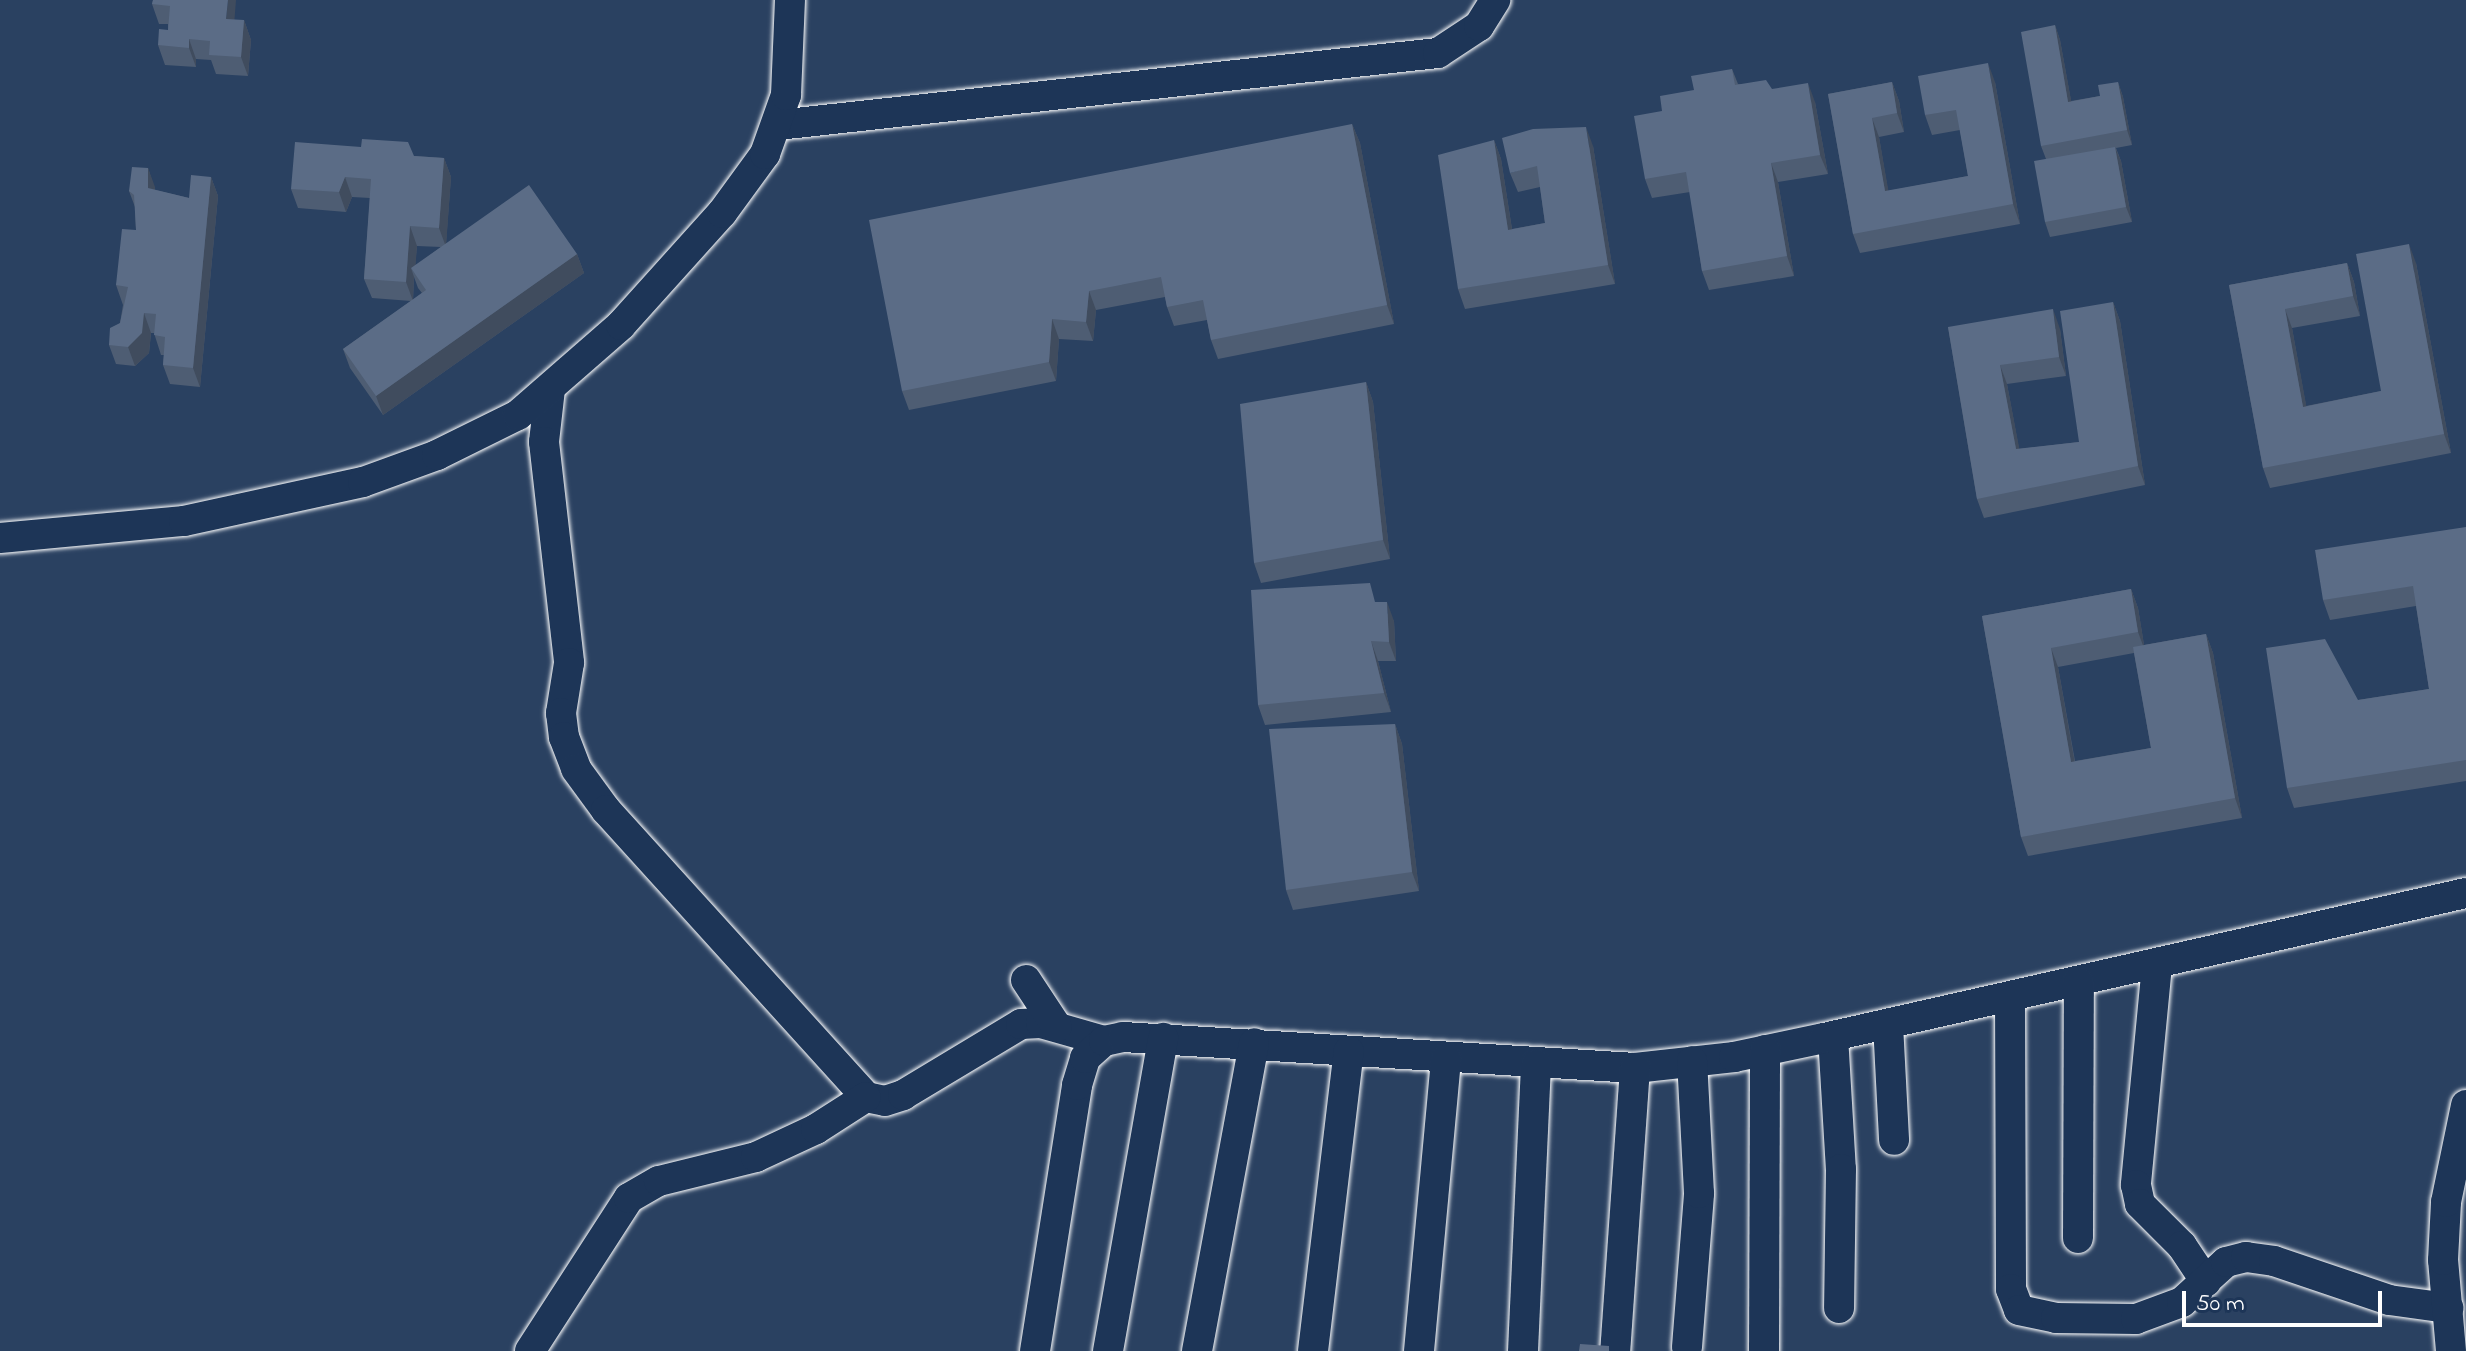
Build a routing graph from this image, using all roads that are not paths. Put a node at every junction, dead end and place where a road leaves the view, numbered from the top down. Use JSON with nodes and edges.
{"nodes":[{"id":1,"x":790,"y":0,"type":"edge"},
{"id":2,"x":1495,"y":0,"type":"edge"},
{"id":3,"x":778,"y":125,"type":"junction"},
{"id":4,"x":550,"y":389,"type":"junction"},
{"id":5,"x":9,"y":542,"type":"edge"},
{"id":6,"x":2466,"y":893,"type":"edge"},
{"id":7,"x":2157,"y":965,"type":"junction"},
{"id":8,"x":1026,"y":980,"type":"dead end"},
{"id":9,"x":2079,"y":982,"type":"junction"},
{"id":10,"x":2010,"y":997,"type":"junction"},
{"id":11,"x":1888,"y":1024,"type":"junction"},
{"id":12,"x":1057,"y":1027,"type":"junction"},
{"id":13,"x":1833,"y":1036,"type":"junction"},
{"id":14,"x":1163,"y":1038,"type":"junction"},
{"id":15,"x":1104,"y":1041,"type":"junction"},
{"id":16,"x":1254,"y":1043,"type":"junction"},
{"id":17,"x":1765,"y":1050,"type":"junction"},
{"id":18,"x":1349,"y":1051,"type":"junction"},
{"id":19,"x":1446,"y":1058,"type":"junction"},
{"id":20,"x":1692,"y":1061,"type":"junction"},
{"id":21,"x":1536,"y":1064,"type":"junction"},
{"id":22,"x":1635,"y":1068,"type":"junction"},
{"id":23,"x":866,"y":1097,"type":"junction"},
{"id":24,"x":2466,"y":1105,"type":"edge"},
{"id":25,"x":1894,"y":1140,"type":"dead end"},
{"id":26,"x":2460,"y":1158,"type":"edge"},
{"id":27,"x":2078,"y":1238,"type":"dead end"},
{"id":28,"x":2206,"y":1282,"type":"junction"},
{"id":29,"x":1839,"y":1308,"type":"dead end"},
{"id":30,"x":2448,"y":1308,"type":"junction"},
{"id":31,"x":1687,"y":1347,"type":"dead end"},
{"id":32,"x":530,"y":1351,"type":"edge"},
{"id":33,"x":1035,"y":1351,"type":"edge"},
{"id":34,"x":1108,"y":1351,"type":"edge"},
{"id":35,"x":1197,"y":1351,"type":"edge"},
{"id":36,"x":1313,"y":1351,"type":"edge"},
{"id":37,"x":1419,"y":1351,"type":"edge"},
{"id":38,"x":1523,"y":1351,"type":"edge"},
{"id":39,"x":1615,"y":1351,"type":"edge"},
{"id":40,"x":1764,"y":1351,"type":"edge"},
{"id":41,"x":2451,"y":1351,"type":"edge"}],
"edges":[{"from":1,"to":3,"type":"street"},
{"from":2,"to":3,"type":"street"},
{"from":3,"to":4,"type":"street"},
{"from":4,"to":5,"type":"street"},
{"from":4,"to":23,"type":"street"},
{"from":6,"to":7,"type":"street"},
{"from":7,"to":9,"type":"street"},
{"from":7,"to":28,"type":"street"},
{"from":8,"to":12,"type":"street"},
{"from":9,"to":10,"type":"street"},
{"from":9,"to":27,"type":"street"},
{"from":10,"to":11,"type":"street"},
{"from":10,"to":28,"type":"street"},
{"from":11,"to":13,"type":"street"},
{"from":11,"to":25,"type":"street"},
{"from":12,"to":15,"type":"street"},
{"from":12,"to":23,"type":"street"},
{"from":13,"to":17,"type":"street"},
{"from":13,"to":29,"type":"street"},
{"from":14,"to":15,"type":"street"},
{"from":14,"to":16,"type":"street"},
{"from":14,"to":34,"type":"street"},
{"from":15,"to":33,"type":"street"},
{"from":16,"to":18,"type":"street"},
{"from":16,"to":35,"type":"street"},
{"from":17,"to":20,"type":"street"},
{"from":17,"to":40,"type":"street"},
{"from":18,"to":19,"type":"street"},
{"from":18,"to":36,"type":"street"},
{"from":19,"to":21,"type":"street"},
{"from":19,"to":37,"type":"street"},
{"from":20,"to":22,"type":"street"},
{"from":20,"to":31,"type":"street"},
{"from":21,"to":22,"type":"street"},
{"from":21,"to":38,"type":"street"},
{"from":22,"to":39,"type":"street"},
{"from":23,"to":32,"type":"street"},
{"from":24,"to":26,"type":"street"},
{"from":26,"to":30,"type":"street"},
{"from":28,"to":30,"type":"street"},
{"from":30,"to":41,"type":"street"}]}
